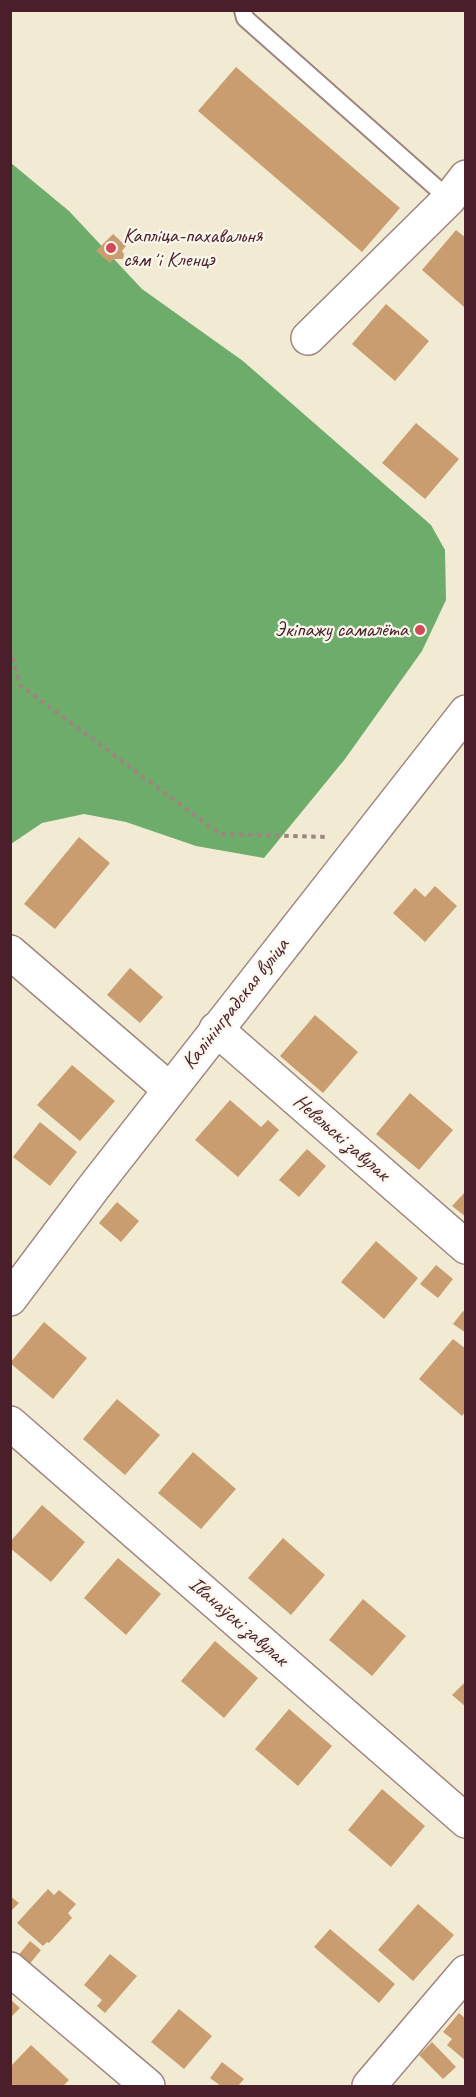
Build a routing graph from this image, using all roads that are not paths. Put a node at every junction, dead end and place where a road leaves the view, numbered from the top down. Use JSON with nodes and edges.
{"nodes":[{"id":1,"x":243,"y":10,"type":"edge"},
{"id":2,"x":457,"y":188,"type":"edge"},
{"id":3,"x":308,"y":338,"type":"dead end"},
{"id":4,"x":465,"y":712,"type":"edge"},
{"id":5,"x":10,"y":952,"type":"edge"},
{"id":6,"x":216,"y":1029,"type":"junction"},
{"id":7,"x":169,"y":1089,"type":"junction"},
{"id":8,"x":465,"y":1247,"type":"edge"},
{"id":9,"x":10,"y":1299,"type":"edge"},
{"id":10,"x":10,"y":1423,"type":"edge"},
{"id":11,"x":465,"y":1821,"type":"edge"},
{"id":12,"x":10,"y":1969,"type":"edge"},
{"id":13,"x":465,"y":1972,"type":"edge"},
{"id":14,"x":148,"y":2086,"type":"edge"},
{"id":15,"x":369,"y":2086,"type":"edge"}],
"edges":[{"from":1,"to":2,"type":"lane"},
{"from":2,"to":3,"type":"street"},
{"from":4,"to":6,"type":"street","name":"Калінінградская вуліца"},
{"from":5,"to":7,"type":"street"},
{"from":6,"to":7,"type":"street","name":"Калінінградская вуліца"},
{"from":6,"to":8,"type":"street","name":"Невельскі завулак"},
{"from":7,"to":9,"type":"street","name":"Калінінградская вуліца"},
{"from":10,"to":11,"type":"street","name":"Іванаўскі завулак"},
{"from":12,"to":14,"type":"street"},
{"from":13,"to":15,"type":"street"}]}
